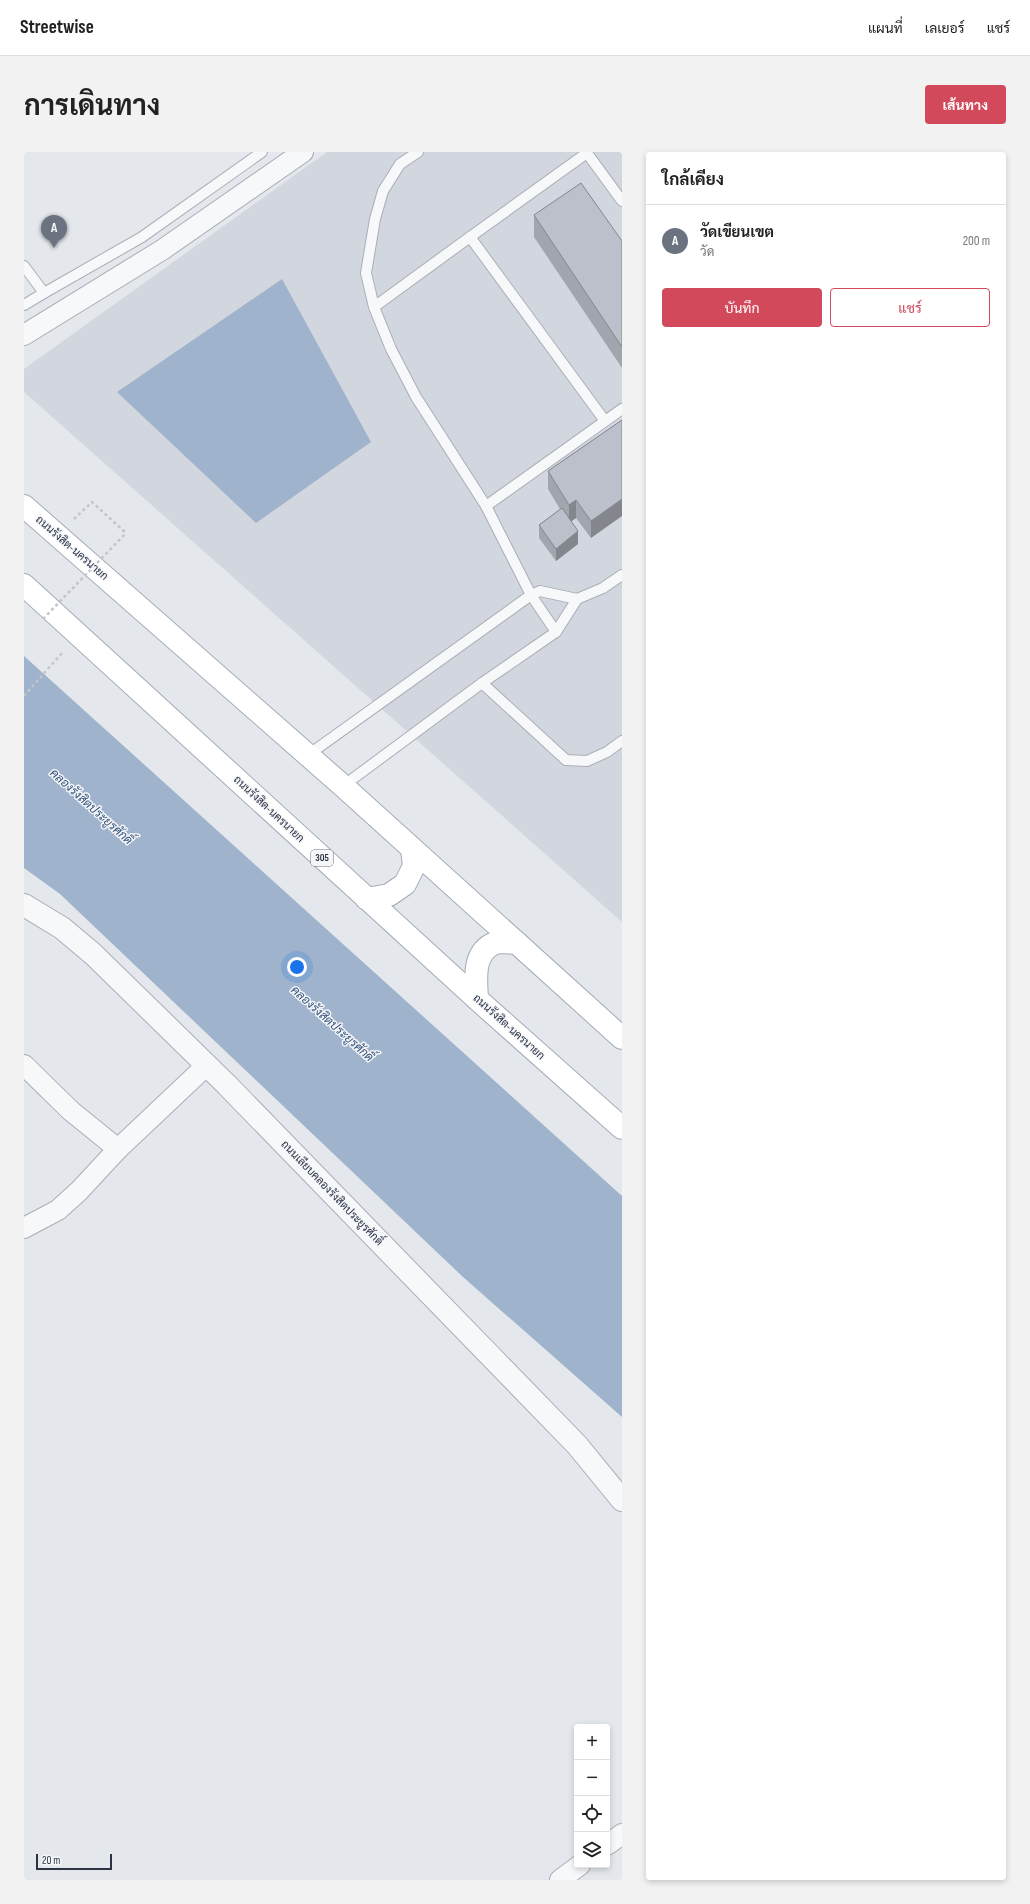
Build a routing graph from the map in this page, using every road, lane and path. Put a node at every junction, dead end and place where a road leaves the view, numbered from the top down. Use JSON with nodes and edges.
{"nodes":[{"id":1,"x":262,"y":152,"type":"edge"},
{"id":2,"x":303,"y":152,"type":"edge"},
{"id":3,"x":418,"y":152,"type":"edge"},
{"id":4,"x":586,"y":153,"type":"edge"},
{"id":5,"x":622,"y":201,"type":"edge"},
{"id":6,"x":470,"y":237,"type":"junction"},
{"id":7,"x":24,"y":266,"type":"edge"},
{"id":8,"x":44,"y":293,"type":"junction"},
{"id":9,"x":24,"y":305,"type":"edge"},
{"id":10,"x":374,"y":307,"type":"junction"},
{"id":11,"x":24,"y":335,"type":"edge"},
{"id":12,"x":622,"y":409,"type":"edge"},
{"id":13,"x":605,"y":421,"type":"junction"},
{"id":14,"x":24,"y":506,"type":"edge"},
{"id":15,"x":486,"y":506,"type":"junction"},
{"id":16,"x":58,"y":535,"type":"junction"},
{"id":17,"x":622,"y":575,"type":"edge"},
{"id":18,"x":24,"y":585,"type":"edge"},
{"id":19,"x":530,"y":595,"type":"junction"},
{"id":20,"x":577,"y":599,"type":"junction"},
{"id":21,"x":43,"y":619,"type":"dead end"},
{"id":22,"x":556,"y":632,"type":"junction"},
{"id":23,"x":56,"y":662,"type":"dead end"},
{"id":24,"x":482,"y":683,"type":"junction"},
{"id":25,"x":24,"y":696,"type":"edge"},
{"id":26,"x":622,"y":742,"type":"edge"},
{"id":27,"x":308,"y":755,"type":"junction"},
{"id":28,"x":343,"y":786,"type":"junction"},
{"id":29,"x":412,"y":849,"type":"junction"},
{"id":30,"x":367,"y":899,"type":"junction"},
{"id":31,"x":24,"y":905,"type":"edge"},
{"id":32,"x":517,"y":943,"type":"junction"},
{"id":33,"x":477,"y":999,"type":"junction"},
{"id":34,"x":622,"y":1038,"type":"edge"},
{"id":35,"x":24,"y":1065,"type":"edge"},
{"id":36,"x":207,"y":1065,"type":"junction"},
{"id":37,"x":622,"y":1128,"type":"edge"},
{"id":38,"x":118,"y":1149,"type":"junction"},
{"id":39,"x":24,"y":1228,"type":"edge"},
{"id":40,"x":622,"y":1500,"type":"edge"},
{"id":41,"x":622,"y":1834,"type":"edge"},
{"id":42,"x":610,"y":1843,"type":"edge"},
{"id":43,"x":576,"y":1868,"type":"edge"},
{"id":44,"x":560,"y":1880,"type":"edge"}],
"edges":[{"from":1,"to":8,"type":"lane"},
{"from":2,"to":11,"type":"street"},
{"from":3,"to":10,"type":"lane"},
{"from":4,"to":5,"type":"lane"},
{"from":4,"to":6,"type":"lane"},
{"from":6,"to":10,"type":"lane"},
{"from":6,"to":13,"type":"lane"},
{"from":7,"to":8,"type":"lane"},
{"from":8,"to":9,"type":"lane"},
{"from":10,"to":15,"type":"lane"},
{"from":12,"to":13,"type":"lane"},
{"from":13,"to":15,"type":"lane"},
{"from":14,"to":16,"type":"main road","name":"ถนนรังสิต-นครนายก"},
{"from":15,"to":19,"type":"lane"},
{"from":16,"to":21,"type":"path","bridge":true},
{"from":16,"to":27,"type":"main road","name":"ถนนรังสิต-นครนายก"},
{"from":17,"to":20,"type":"lane"},
{"from":18,"to":30,"type":"main road","name":"ถนนรังสิต-นครนายก","number":"305"},
{"from":19,"to":20,"type":"lane"},
{"from":19,"to":22,"type":"lane"},
{"from":19,"to":27,"type":"lane"},
{"from":20,"to":22,"type":"lane"},
{"from":22,"to":24,"type":"lane"},
{"from":23,"to":25,"type":"path"},
{"from":24,"to":26,"type":"lane"},
{"from":24,"to":28,"type":"lane"},
{"from":27,"to":28,"type":"main road","name":"ถนนรังสิต-นครนายก"},
{"from":28,"to":29,"type":"main road","name":"ถนนรังสิต-นครนายก"},
{"from":29,"to":30,"type":"main road"},
{"from":29,"to":32,"type":"main road","name":"ถนนรังสิต-นครนายก"},
{"from":30,"to":33,"type":"main road","name":"ถนนรังสิต-นครนายก","number":"305"},
{"from":31,"to":36,"type":"street","name":"ถนนเลียบคลองรังสิตประยูรศักดิ์"},
{"from":32,"to":33,"type":"main road"},
{"from":32,"to":34,"type":"main road","name":"ถนนรังสิต-นครนายก"},
{"from":33,"to":37,"type":"main road","name":"ถนนรังสิต-นครนายก","number":"305"},
{"from":35,"to":38,"type":"street"},
{"from":36,"to":38,"type":"street"},
{"from":36,"to":40,"type":"street","name":"ถนนเลียบคลองรังสิตประยูรศักดิ์"},
{"from":38,"to":39,"type":"street"},
{"from":41,"to":42,"type":"street"},
{"from":43,"to":44,"type":"street"}]}
